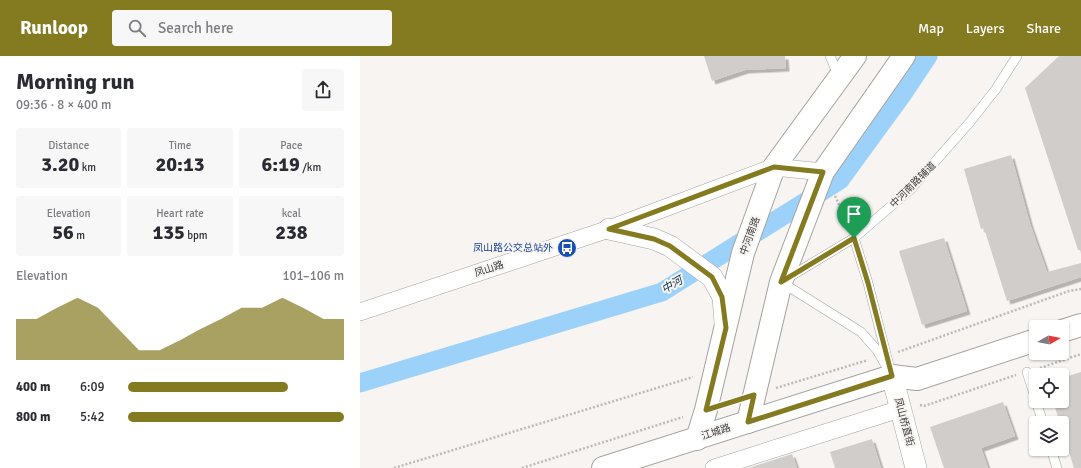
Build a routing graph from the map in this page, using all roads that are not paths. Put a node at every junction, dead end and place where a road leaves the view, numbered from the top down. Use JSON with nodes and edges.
{"nodes":[{"id":1,"x":830,"y":56,"type":"edge"},
{"id":2,"x":855,"y":56,"type":"edge"},
{"id":3,"x":904,"y":56,"type":"edge"},
{"id":4,"x":1017,"y":56,"type":"edge"},
{"id":5,"x":839,"y":78,"type":"junction"},
{"id":6,"x":774,"y":167,"type":"junction"},
{"id":7,"x":821,"y":177,"type":"junction"},
{"id":8,"x":609,"y":229,"type":"junction"},
{"id":9,"x":854,"y":238,"type":"junction"},
{"id":10,"x":781,"y":282,"type":"junction"},
{"id":11,"x":360,"y":312,"type":"edge"},
{"id":12,"x":1081,"y":325,"type":"edge"},
{"id":13,"x":726,"y":328,"type":"junction"},
{"id":14,"x":1069,"y":329,"type":"edge"},
{"id":15,"x":1029,"y":342,"type":"edge"},
{"id":16,"x":883,"y":356,"type":"junction"},
{"id":17,"x":1027,"y":372,"type":"road end"},
{"id":18,"x":892,"y":376,"type":"junction"},
{"id":19,"x":1029,"y":378,"type":"edge"},
{"id":20,"x":899,"y":405,"type":"junction"},
{"id":21,"x":748,"y":422,"type":"junction"},
{"id":22,"x":697,"y":439,"type":"junction"},
{"id":23,"x":1053,"y":456,"type":"edge"},
{"id":24,"x":603,"y":468,"type":"edge"},
{"id":25,"x":714,"y":468,"type":"edge"},
{"id":26,"x":916,"y":468,"type":"edge"},
{"id":27,"x":1057,"y":468,"type":"edge"}],
"edges":[{"from":1,"to":5,"type":"lane"},
{"from":2,"to":5,"type":"main road","name":"中河南路"},
{"from":3,"to":7,"type":"main road"},
{"from":4,"to":9,"type":"lane","name":"中河南路辅道"},
{"from":5,"to":6,"type":"main road","name":"中河南路"},
{"from":6,"to":7,"type":"street","name":"凤山路"},
{"from":6,"to":8,"type":"street","name":"凤山路"},
{"from":6,"to":13,"type":"main road","name":"中河南路"},
{"from":7,"to":10,"type":"main road"},
{"from":8,"to":11,"type":"street","name":"凤山路"},
{"from":8,"to":13,"type":"street"},
{"from":9,"to":10,"type":"lane","name":"中河南路辅道"},
{"from":9,"to":16,"type":"lane"},
{"from":10,"to":16,"type":"lane"},
{"from":10,"to":21,"type":"main road"},
{"from":12,"to":14,"type":"main road"},
{"from":13,"to":22,"type":"main road","name":"中河南路"},
{"from":15,"to":18,"type":"main road","name":"江城路"},
{"from":16,"to":18,"type":"lane"},
{"from":17,"to":19,"type":"lane"},
{"from":18,"to":20,"type":"street","name":"凤山桥直街"},
{"from":18,"to":21,"type":"main road","name":"江城路"},
{"from":20,"to":25,"type":"street"},
{"from":20,"to":26,"type":"street","name":"凤山桥直街"},
{"from":21,"to":22,"type":"main road","name":"江城路"},
{"from":22,"to":24,"type":"main road","name":"江城路"},
{"from":23,"to":27,"type":"lane"}]}
